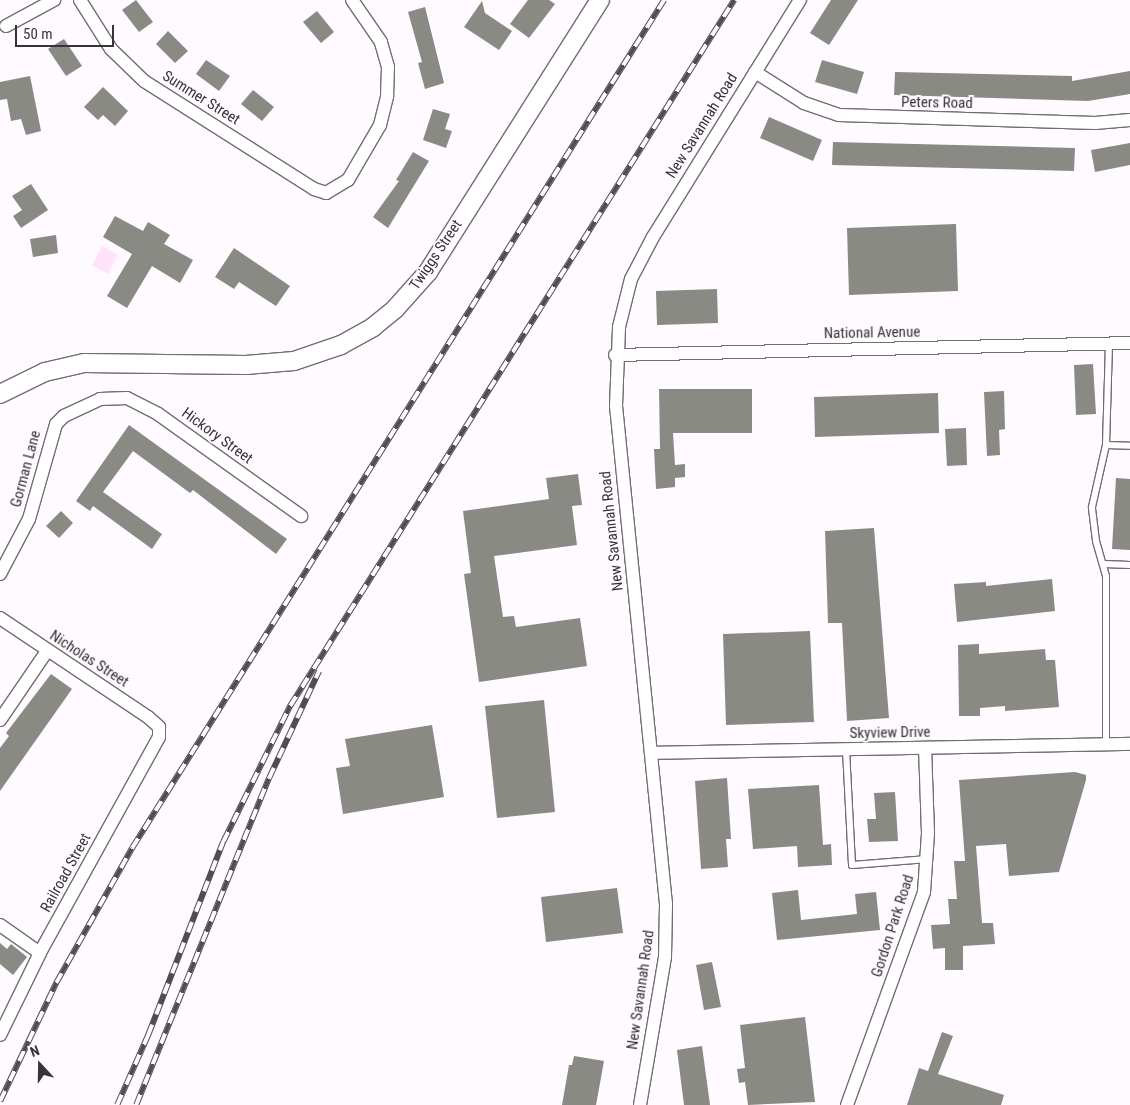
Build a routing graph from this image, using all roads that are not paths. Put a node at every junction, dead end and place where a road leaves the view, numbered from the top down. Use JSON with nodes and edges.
{"nodes":[{"id":1,"x":54,"y":0,"type":"edge"},
{"id":2,"x":80,"y":0,"type":"edge"},
{"id":3,"x":352,"y":0,"type":"edge"},
{"id":4,"x":600,"y":0,"type":"edge"},
{"id":5,"x":800,"y":0,"type":"edge"},
{"id":6,"x":6,"y":26,"type":"dead end"},
{"id":7,"x":755,"y":72,"type":"junction"},
{"id":8,"x":1130,"y":120,"type":"edge"},
{"id":9,"x":1130,"y":343,"type":"edge"},
{"id":10,"x":1109,"y":344,"type":"junction"},
{"id":11,"x":615,"y":355,"type":"junction"},
{"id":12,"x":0,"y":394,"type":"edge"},
{"id":13,"x":108,"y":398,"type":"joint"},
{"id":14,"x":1106,"y":445,"type":"junction"},
{"id":15,"x":1130,"y":446,"type":"edge"},
{"id":16,"x":301,"y":516,"type":"dead end"},
{"id":17,"x":1104,"y":564,"type":"junction"},
{"id":18,"x":1130,"y":565,"type":"edge"},
{"id":19,"x":0,"y":574,"type":"edge"},
{"id":20,"x":0,"y":618,"type":"edge"},
{"id":21,"x":47,"y":651,"type":"junction"},
{"id":22,"x":0,"y":720,"type":"edge"},
{"id":23,"x":159,"y":727,"type":"joint"},
{"id":24,"x":1106,"y":744,"type":"junction"},
{"id":25,"x":1130,"y":744,"type":"edge"},
{"id":26,"x":925,"y":749,"type":"junction"},
{"id":27,"x":846,"y":750,"type":"junction"},
{"id":28,"x":651,"y":753,"type":"junction"},
{"id":29,"x":928,"y":859,"type":"junction"},
{"id":30,"x":0,"y":925,"type":"edge"},
{"id":31,"x":40,"y":953,"type":"junction"},
{"id":32,"x":0,"y":1035,"type":"edge"},
{"id":33,"x":640,"y":1105,"type":"edge"},
{"id":34,"x":847,"y":1105,"type":"edge"}],
"edges":[{"from":1,"to":6,"type":"street"},
{"from":2,"to":3,"type":"street","name":"Summer Street"},
{"from":4,"to":12,"type":"main road","name":"Twiggs Street"},
{"from":5,"to":7,"type":"street","name":"New Savannah Road"},
{"from":7,"to":8,"type":"street","name":"Peters Road"},
{"from":7,"to":11,"type":"street","name":"New Savannah Road"},
{"from":9,"to":10,"type":"street","name":"National Avenue"},
{"from":10,"to":11,"type":"street","name":"National Avenue"},
{"from":10,"to":14,"type":"lane"},
{"from":11,"to":28,"type":"street","name":"New Savannah Road"},
{"from":13,"to":16,"type":"street","name":"Hickory Street"},
{"from":13,"to":19,"type":"street","name":"Gorman Lane"},
{"from":14,"to":15,"type":"lane"},
{"from":14,"to":17,"type":"lane"},
{"from":17,"to":18,"type":"lane"},
{"from":17,"to":24,"type":"lane"},
{"from":20,"to":21,"type":"street","name":"Nicholas Street"},
{"from":21,"to":22,"type":"street"},
{"from":21,"to":23,"type":"street","name":"Nicholas Street"},
{"from":23,"to":31,"type":"street","name":"Railroad Street"},
{"from":24,"to":25,"type":"street","name":"Skyview Drive"},
{"from":24,"to":26,"type":"street","name":"Skyview Drive"},
{"from":26,"to":27,"type":"street","name":"Skyview Drive"},
{"from":26,"to":29,"type":"street","name":"Gordon Park Road"},
{"from":27,"to":28,"type":"street","name":"Skyview Drive"},
{"from":27,"to":29,"type":"lane"},
{"from":28,"to":33,"type":"street","name":"New Savannah Road"},
{"from":29,"to":34,"type":"street","name":"Gordon Park Road"},
{"from":30,"to":31,"type":"street"},
{"from":31,"to":32,"type":"street","name":"Railroad Street"}]}
